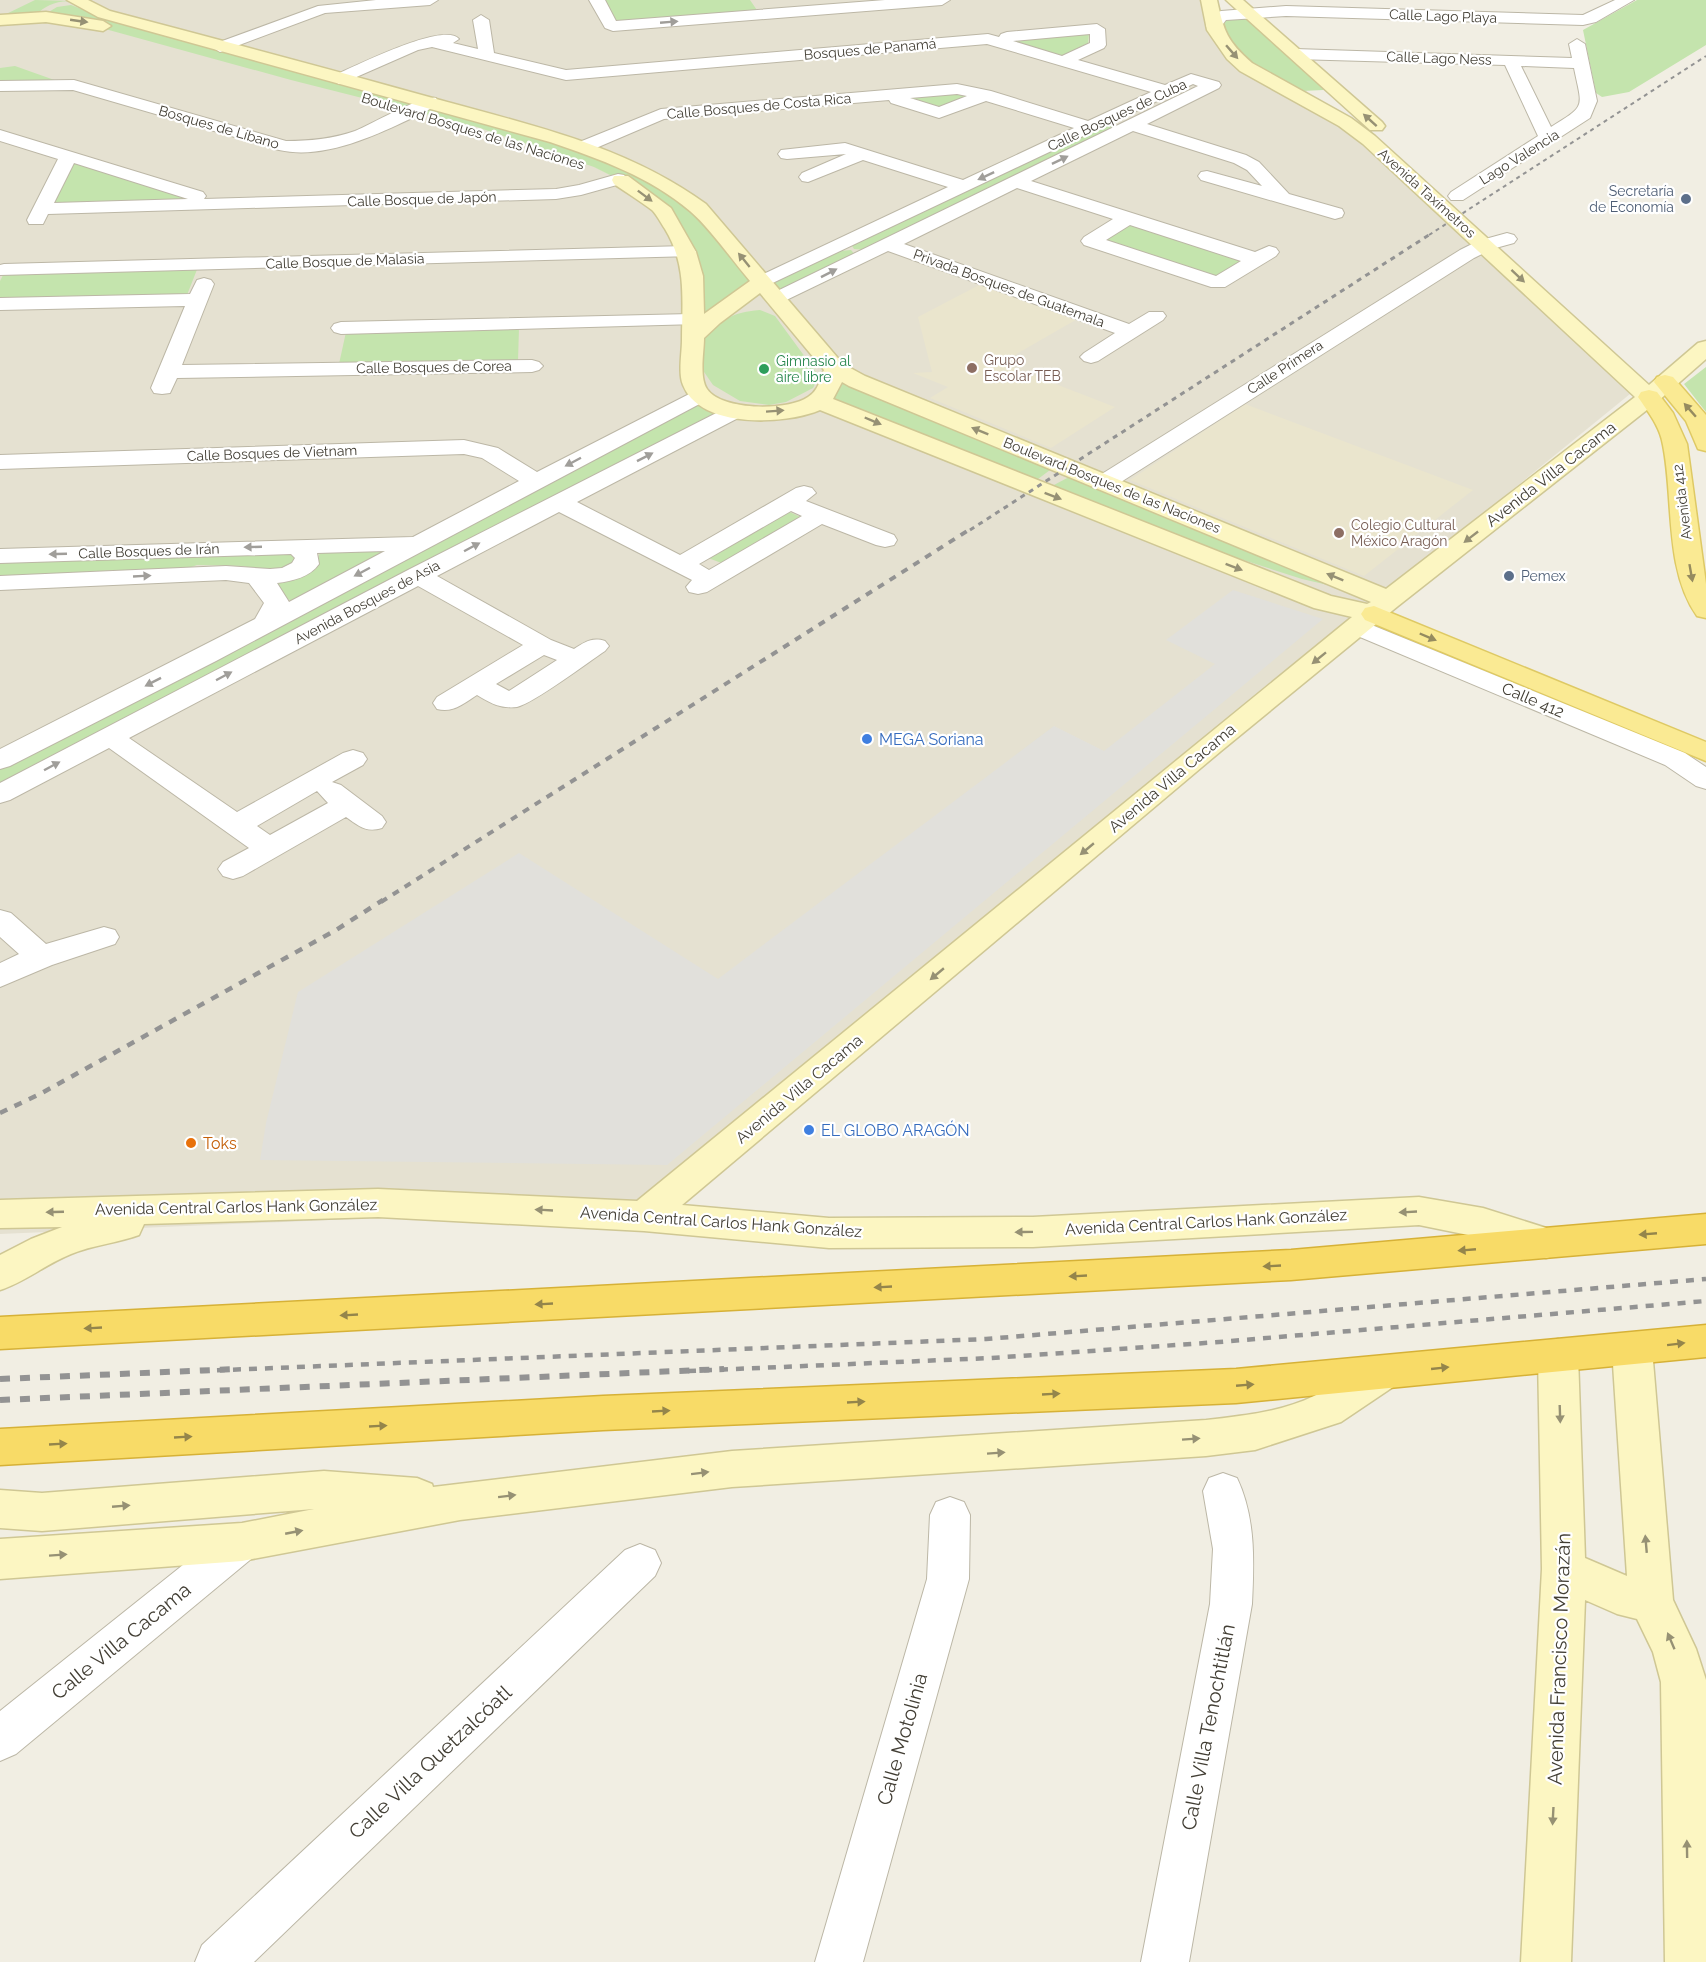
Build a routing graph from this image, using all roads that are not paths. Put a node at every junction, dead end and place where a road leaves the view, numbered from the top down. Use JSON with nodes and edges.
{"nodes":[{"id":1,"x":430,"y":0,"type":"edge"},
{"id":2,"x":597,"y":0,"type":"edge"},
{"id":3,"x":755,"y":0,"type":"edge"},
{"id":4,"x":942,"y":0,"type":"edge"},
{"id":5,"x":1565,"y":0,"type":"edge"},
{"id":6,"x":1626,"y":0,"type":"edge"},
{"id":7,"x":76,"y":1,"type":"edge"},
{"id":8,"x":1210,"y":2,"type":"edge"},
{"id":9,"x":376,"y":4,"type":"junction"},
{"id":10,"x":1239,"y":5,"type":"edge"},
{"id":11,"x":43,"y":10,"type":"junction"},
{"id":12,"x":309,"y":14,"type":"junction"},
{"id":13,"x":764,"y":15,"type":"junction"},
{"id":14,"x":0,"y":18,"type":"edge"},
{"id":15,"x":1569,"y":21,"type":"junction"},
{"id":16,"x":1214,"y":26,"type":"junction"},
{"id":17,"x":988,"y":39,"type":"junction"},
{"id":18,"x":429,"y":42,"type":"junction"},
{"id":19,"x":220,"y":46,"type":"junction"},
{"id":20,"x":1295,"y":54,"type":"junction"},
{"id":21,"x":487,"y":57,"type":"junction"},
{"id":22,"x":1066,"y":60,"type":"junction"},
{"id":23,"x":1510,"y":60,"type":"junction"},
{"id":24,"x":1582,"y":63,"type":"junction"},
{"id":25,"x":26,"y":68,"type":"dead end"},
{"id":26,"x":339,"y":79,"type":"junction"},
{"id":27,"x":75,"y":84,"type":"junction"},
{"id":28,"x":0,"y":86,"type":"edge"},
{"id":29,"x":1334,"y":87,"type":"junction"},
{"id":30,"x":1167,"y":91,"type":"junction"},
{"id":31,"x":1286,"y":91,"type":"junction"},
{"id":32,"x":986,"y":94,"type":"junction"},
{"id":33,"x":869,"y":96,"type":"junction"},
{"id":34,"x":421,"y":107,"type":"junction"},
{"id":35,"x":698,"y":111,"type":"junction"},
{"id":36,"x":730,"y":123,"type":"dead end"},
{"id":37,"x":1132,"y":125,"type":"junction"},
{"id":38,"x":1090,"y":127,"type":"junction"},
{"id":39,"x":0,"y":135,"type":"edge"},
{"id":40,"x":1548,"y":138,"type":"junction"},
{"id":41,"x":583,"y":147,"type":"junction"},
{"id":42,"x":865,"y":153,"type":"junction"},
{"id":43,"x":68,"y":157,"type":"junction"},
{"id":44,"x":1240,"y":159,"type":"junction"},
{"id":45,"x":618,"y":179,"type":"junction"},
{"id":46,"x":413,"y":182,"type":"dead end"},
{"id":47,"x":1016,"y":182,"type":"junction"},
{"id":48,"x":964,"y":186,"type":"junction"},
{"id":49,"x":1281,"y":196,"type":"junction"},
{"id":50,"x":475,"y":198,"type":"junction"},
{"id":51,"x":1464,"y":202,"type":"joint"},
{"id":52,"x":224,"y":204,"type":"junction"},
{"id":53,"x":1335,"y":213,"type":"dead end"},
{"id":54,"x":1128,"y":218,"type":"junction"},
{"id":55,"x":1507,"y":240,"type":"joint"},
{"id":56,"x":1480,"y":241,"type":"junction"},
{"id":57,"x":886,"y":244,"type":"junction"},
{"id":58,"x":686,"y":252,"type":"junction"},
{"id":59,"x":15,"y":253,"type":"dead end"},
{"id":60,"x":1524,"y":255,"type":"dead end"},
{"id":61,"x":213,"y":264,"type":"junction"},
{"id":62,"x":2,"y":273,"type":"edge"},
{"id":63,"x":762,"y":282,"type":"junction"},
{"id":64,"x":196,"y":300,"type":"junction"},
{"id":65,"x":0,"y":304,"type":"edge"},
{"id":66,"x":783,"y":307,"type":"junction"},
{"id":67,"x":725,"y":308,"type":"junction"},
{"id":68,"x":1156,"y":316,"type":"dead end"},
{"id":69,"x":532,"y":324,"type":"junction"},
{"id":70,"x":692,"y":329,"type":"junction"},
{"id":71,"x":1131,"y":332,"type":"junction"},
{"id":72,"x":1706,"y":348,"type":"edge"},
{"id":73,"x":1091,"y":357,"type":"dead end"},
{"id":74,"x":532,"y":366,"type":"junction"},
{"id":75,"x":1647,"y":366,"type":"dead end"},
{"id":76,"x":330,"y":368,"type":"junction"},
{"id":77,"x":835,"y":369,"type":"junction"},
{"id":78,"x":531,"y":388,"type":"dead end"},
{"id":79,"x":1657,"y":389,"type":"junction"},
{"id":80,"x":699,"y":395,"type":"junction"},
{"id":81,"x":818,"y":401,"type":"junction"},
{"id":82,"x":734,"y":411,"type":"junction"},
{"id":83,"x":1706,"y":444,"type":"edge"},
{"id":84,"x":0,"y":462,"type":"edge"},
{"id":85,"x":536,"y":481,"type":"junction"},
{"id":86,"x":1105,"y":482,"type":"junction"},
{"id":87,"x":558,"y":502,"type":"junction"},
{"id":88,"x":819,"y":516,"type":"junction"},
{"id":89,"x":885,"y":540,"type":"dead end"},
{"id":90,"x":416,"y":543,"type":"junction"},
{"id":91,"x":297,"y":546,"type":"junction"},
{"id":92,"x":0,"y":556,"type":"edge"},
{"id":93,"x":680,"y":565,"type":"junction"},
{"id":94,"x":417,"y":575,"type":"junction"},
{"id":95,"x":256,"y":576,"type":"junction"},
{"id":96,"x":0,"y":583,"type":"edge"},
{"id":97,"x":1706,"y":610,"type":"edge"},
{"id":98,"x":1373,"y":614,"type":"junction"},
{"id":99,"x":266,"y":623,"type":"junction"},
{"id":100,"x":542,"y":645,"type":"junction"},
{"id":101,"x":477,"y":684,"type":"junction"},
{"id":102,"x":446,"y":703,"type":"dead end"},
{"id":103,"x":0,"y":732,"type":"edge"},
{"id":104,"x":109,"y":736,"type":"junction"},
{"id":105,"x":1706,"y":752,"type":"edge"},
{"id":106,"x":12,"y":754,"type":"edge"},
{"id":107,"x":354,"y":759,"type":"dead end"},
{"id":108,"x":316,"y":780,"type":"junction"},
{"id":109,"x":1706,"y":780,"type":"edge"},
{"id":110,"x":0,"y":794,"type":"edge"},
{"id":111,"x":347,"y":804,"type":"junction"},
{"id":112,"x":372,"y":822,"type":"dead end"},
{"id":113,"x":238,"y":824,"type":"junction"},
{"id":114,"x":269,"y":848,"type":"junction"},
{"id":115,"x":233,"y":869,"type":"dead end"},
{"id":116,"x":0,"y":920,"type":"edge"},
{"id":117,"x":104,"y":937,"type":"dead end"},
{"id":118,"x":41,"y":957,"type":"junction"},
{"id":119,"x":0,"y":976,"type":"edge"},
{"id":120,"x":237,"y":1206,"type":"junction"},
{"id":121,"x":0,"y":1214,"type":"edge"},
{"id":122,"x":644,"y":1216,"type":"junction"},
{"id":123,"x":1706,"y":1229,"type":"edge"},
{"id":124,"x":1546,"y":1243,"type":"junction"},
{"id":125,"x":0,"y":1275,"type":"edge"},
{"id":126,"x":0,"y":1333,"type":"edge"},
{"id":127,"x":1706,"y":1341,"type":"edge"},
{"id":128,"x":1632,"y":1349,"type":"junction"},
{"id":129,"x":1558,"y":1356,"type":"junction"},
{"id":130,"x":1382,"y":1373,"type":"junction"},
{"id":131,"x":0,"y":1447,"type":"edge"},
{"id":132,"x":1223,"y":1491,"type":"dead end"},
{"id":133,"x":460,"y":1501,"type":"junction"},
{"id":134,"x":0,"y":1509,"type":"edge"},
{"id":135,"x":950,"y":1515,"type":"dead end"},
{"id":136,"x":242,"y":1542,"type":"junction"},
{"id":137,"x":0,"y":1559,"type":"edge"},
{"id":138,"x":640,"y":1563,"type":"dead end"},
{"id":139,"x":1564,"y":1569,"type":"junction"},
{"id":140,"x":1651,"y":1602,"type":"junction"},
{"id":141,"x":0,"y":1739,"type":"edge"},
{"id":142,"x":219,"y":1962,"type":"edge"},
{"id":143,"x":839,"y":1962,"type":"edge"},
{"id":144,"x":1164,"y":1962,"type":"edge"},
{"id":145,"x":1546,"y":1962,"type":"edge"},
{"id":146,"x":1690,"y":1962,"type":"edge"}],
"edges":[{"from":1,"to":9,"type":"street"},
{"from":2,"to":13,"type":"street","one_way":true},
{"from":3,"to":13,"type":"street"},
{"from":4,"to":13,"type":"street"},
{"from":5,"to":15,"type":"street"},
{"from":6,"to":15,"type":"street","name":"Calle Lago Playa"},
{"from":7,"to":11,"type":"street"},
{"from":7,"to":19,"type":"street","name":"Boulevard Bosques de las Naciones"},
{"from":8,"to":10,"type":"street"},
{"from":8,"to":16,"type":"street","name":"Avenida Taxímetros"},
{"from":9,"to":12,"type":"street"},
{"from":9,"to":12,"type":"street"},
{"from":10,"to":15,"type":"street","name":"Calle Lago Playa"},
{"from":10,"to":16,"type":"street","name":"Calle Lago Playa"},
{"from":10,"to":20,"type":"street","name":"Avenida Taxímetros"},
{"from":11,"to":14,"type":"street","name":"Boulevard Bosques de las Naciones"},
{"from":11,"to":34,"type":"street","name":"Boulevard Bosques de las Naciones","one_way":true},
{"from":12,"to":19,"type":"street"},
{"from":15,"to":24,"type":"street"},
{"from":16,"to":31,"type":"street","name":"Avenida Taxímetros","one_way":true},
{"from":17,"to":21,"type":"street","name":"Bosques de Panamá"},
{"from":17,"to":22,"type":"street","name":"Bosques de Panamá"},
{"from":17,"to":22,"type":"street"},
{"from":18,"to":21,"type":"street","name":"Bosques de Panamá"},
{"from":18,"to":21,"type":"street"},
{"from":18,"to":26,"type":"street"},
{"from":19,"to":26,"type":"street","name":"Boulevard Bosques de las Naciones"},
{"from":20,"to":23,"type":"street","name":"Calle Lago Ness"},
{"from":20,"to":29,"type":"street","name":"Avenida Taxímetros"},
{"from":22,"to":30,"type":"street","name":"Bosques de Panamá"},
{"from":23,"to":24,"type":"street","name":"Calle Lago Ness"},
{"from":23,"to":40,"type":"street"},
{"from":24,"to":40,"type":"street","name":"Lago Valencia"},
{"from":25,"to":27,"type":"street","name":"Bosques de Líbano"},
{"from":26,"to":34,"type":"street","name":"Boulevard Bosques de las Naciones"},
{"from":27,"to":28,"type":"street","name":"Bosques de Líbano"},
{"from":27,"to":34,"type":"street","name":"Bosques de Líbano"},
{"from":29,"to":31,"type":"street"},
{"from":51,"to":29,"type":"street","name":"Avenida Taxímetros","one_way":true},
{"from":30,"to":37,"type":"street","name":"Calle Bosques de Cuba"},
{"from":30,"to":38,"type":"street","name":"Calle Bosques de Cuba"},
{"from":31,"to":56,"type":"street","name":"Avenida Taxímetros"},
{"from":32,"to":33,"type":"street","name":"Calle Bosques de Costa Rica"},
{"from":32,"to":33,"type":"street","name":"Calle Bosques de Costa Rica"},
{"from":32,"to":38,"type":"street","name":"Calle Bosques de Costa Rica"},
{"from":33,"to":35,"type":"street","name":"Calle Bosques de Costa Rica"},
{"from":34,"to":41,"type":"street","name":"Boulevard Bosques de las Naciones"},
{"from":34,"to":45,"type":"street","name":"Boulevard Bosques de las Naciones"},
{"from":35,"to":36,"type":"street"},
{"from":35,"to":41,"type":"street","name":"Calle Bosques de Costa Rica"},
{"from":37,"to":44,"type":"street"},
{"from":47,"to":37,"type":"street","name":"Calle Bosques de Cuba","one_way":true},
{"from":38,"to":48,"type":"street","name":"Calle Bosques de Cuba","one_way":true},
{"from":39,"to":43,"type":"street","name":"Calle Bosque de Japón"},
{"from":40,"to":51,"type":"street","name":"Lago Valencia"},
{"from":63,"to":41,"type":"street","name":"Boulevard Bosques de las Naciones","one_way":true},
{"from":42,"to":42,"type":"street"},
{"from":42,"to":48,"type":"street"},
{"from":43,"to":52,"type":"street","name":"Calle Bosque de Japón"},
{"from":43,"to":52,"type":"street","name":"Calle Bosque de Japón"},
{"from":44,"to":49,"type":"street"},
{"from":44,"to":49,"type":"street"},
{"from":45,"to":50,"type":"street","name":"Calle Bosque de Japón"},
{"from":45,"to":58,"type":"street","name":"Boulevard Bosques de las Naciones","one_way":true},
{"from":46,"to":50,"type":"street"},
{"from":47,"to":54,"type":"street"},
{"from":47,"to":57,"type":"street","name":"Calle Bosques de Cuba"},
{"from":48,"to":63,"type":"street","name":"Calle Bosques de Cuba"},
{"from":49,"to":53,"type":"street"},
{"from":50,"to":52,"type":"street","name":"Calle Bosque de Japón"},
{"from":54,"to":54,"type":"street"},
{"from":55,"to":56,"type":"street"},
{"from":55,"to":60,"type":"street"},
{"from":56,"to":79,"type":"street","name":"Avenida Taxímetros","one_way":true},
{"from":56,"to":86,"type":"street","name":"Calle Primera"},
{"from":66,"to":57,"type":"street","name":"Calle Bosques de Cuba","one_way":true},
{"from":57,"to":71,"type":"street","name":"Privada Bosques de Guatemala"},
{"from":58,"to":61,"type":"street","name":"Calle Bosque de Malasia"},
{"from":58,"to":70,"type":"street","name":"Boulevard Bosques de las Naciones"},
{"from":59,"to":62,"type":"street","name":"Calle Bosque de Malasia"},
{"from":61,"to":62,"type":"street","name":"Calle Bosque de Malasia"},
{"from":61,"to":64,"type":"street","name":"Calle Bosques de Corea"},
{"from":63,"to":66,"type":"street","name":"Boulevard Bosques de las Naciones"},
{"from":63,"to":67,"type":"street","name":"Calle Bosques de Cuba"},
{"from":64,"to":65,"type":"street"},
{"from":64,"to":76,"type":"street","name":"Calle Bosques de Corea"},
{"from":66,"to":67,"type":"street"},
{"from":66,"to":77,"type":"street","name":"Boulevard Bosques de las Naciones"},
{"from":67,"to":70,"type":"street","name":"Calle Bosques de Cuba"},
{"from":68,"to":71,"type":"street","name":"Privada Bosques de Guatemala"},
{"from":69,"to":70,"type":"street","name":"Calle Bosques de Corea"},
{"from":69,"to":74,"type":"street","name":"Calle Bosques de Corea"},
{"from":69,"to":76,"type":"street","name":"Calle Bosques de Corea"},
{"from":70,"to":80,"type":"street","name":"Boulevard Bosques de las Naciones"},
{"from":71,"to":73,"type":"street","name":"Privada Bosques de Guatemala"},
{"from":72,"to":79,"type":"street","name":"Avenida Villa Cacama"},
{"from":74,"to":76,"type":"street","name":"Calle Bosques de Corea"},
{"from":74,"to":78,"type":"street"},
{"from":75,"to":79,"type":"street"},
{"from":77,"to":81,"type":"street"},
{"from":86,"to":77,"type":"street","name":"Boulevard Bosques de las Naciones","one_way":true},
{"from":83,"to":79,"type":"main road","one_way":true},
{"from":79,"to":97,"type":"main road","name":"Avenida 412","one_way":true},
{"from":79,"to":98,"type":"street","name":"Avenida Villa Cacama","one_way":true},
{"from":80,"to":82,"type":"street"},
{"from":80,"to":85,"type":"street","name":"Avenida Bosques de Asia","one_way":true},
{"from":82,"to":81,"type":"street","one_way":true},
{"from":81,"to":98,"type":"street","name":"Boulevard Bosques de las Naciones","one_way":true},
{"from":87,"to":82,"type":"street","name":"Avenida Bosques de Asia","one_way":true},
{"from":84,"to":85,"type":"street","name":"Calle Bosques de Vietnam"},
{"from":85,"to":90,"type":"street","name":"Avenida Bosques de Asia"},
{"from":98,"to":86,"type":"street","name":"Boulevard Bosques de las Naciones","one_way":true},
{"from":87,"to":93,"type":"street"},
{"from":94,"to":87,"type":"street","name":"Avenida Bosques de Asia","one_way":true},
{"from":88,"to":89,"type":"street"},
{"from":88,"to":93,"type":"street"},
{"from":88,"to":93,"type":"street"},
{"from":90,"to":91,"type":"street","name":"Calle Bosques de Irán"},
{"from":90,"to":99,"type":"street","name":"Avenida Bosques de Asia","one_way":true},
{"from":91,"to":92,"type":"street","name":"Calle Bosques de Irán","one_way":true},
{"from":91,"to":95,"type":"street","name":"Calle Bosques de Irán"},
{"from":94,"to":100,"type":"street"},
{"from":104,"to":94,"type":"street","name":"Avenida Bosques de Asia","one_way":true},
{"from":96,"to":95,"type":"street","name":"Calle Bosques de Irán","one_way":true},
{"from":95,"to":99,"type":"street"},
{"from":98,"to":105,"type":"main road","one_way":true},
{"from":98,"to":109,"type":"street","name":"Calle 412"},
{"from":98,"to":122,"type":"street","name":"Avenida Villa Cacama","one_way":true},
{"from":99,"to":106,"type":"street","name":"Avenida Bosques de Asia","one_way":true},
{"from":100,"to":101,"type":"street"},
{"from":100,"to":101,"type":"street"},
{"from":101,"to":102,"type":"street"},
{"from":103,"to":106,"type":"street"},
{"from":110,"to":104,"type":"street","name":"Avenida Bosques de Asia","one_way":true},
{"from":104,"to":113,"type":"street"},
{"from":107,"to":108,"type":"street"},
{"from":108,"to":111,"type":"street"},
{"from":108,"to":113,"type":"street"},
{"from":111,"to":112,"type":"street"},
{"from":111,"to":114,"type":"street"},
{"from":113,"to":114,"type":"street"},
{"from":114,"to":115,"type":"street"},
{"from":116,"to":118,"type":"street"},
{"from":117,"to":118,"type":"street"},
{"from":118,"to":119,"type":"street"},
{"from":120,"to":121,"type":"street","name":"Avenida Central Carlos Hank González","one_way":true},
{"from":122,"to":120,"type":"street","name":"Avenida Central Carlos Hank González","one_way":true},
{"from":120,"to":125,"type":"street"},
{"from":124,"to":122,"type":"street","name":"Avenida Central Carlos Hank González","one_way":true},
{"from":123,"to":124,"type":"highway","name":"Avenida Central Carlos Hank González","one_way":true},
{"from":124,"to":126,"type":"highway","name":"Avenida Central Carlos Hank González","one_way":true},
{"from":128,"to":127,"type":"highway","one_way":true},
{"from":128,"to":129,"type":"highway"},
{"from":140,"to":128,"type":"street","one_way":true},
{"from":130,"to":129,"type":"highway","one_way":true},
{"from":129,"to":139,"type":"street","name":"Avenida Francisco Morazán","one_way":true},
{"from":131,"to":130,"type":"highway","one_way":true},
{"from":133,"to":130,"type":"street","one_way":true},
{"from":132,"to":144,"type":"street","name":"Calle Villa Tenochtitlán"},
{"from":134,"to":133,"type":"street","one_way":true},
{"from":136,"to":133,"type":"street","one_way":true},
{"from":135,"to":143,"type":"street","name":"Calle Motolinia"},
{"from":137,"to":136,"type":"street","one_way":true},
{"from":136,"to":141,"type":"street","name":"Calle Villa Cacama"},
{"from":138,"to":142,"type":"street","name":"Calle Villa Quetzalcóatl"},
{"from":139,"to":140,"type":"street"},
{"from":139,"to":145,"type":"street","name":"Avenida Francisco Morazán","one_way":true},
{"from":146,"to":140,"type":"street","one_way":true}]}
